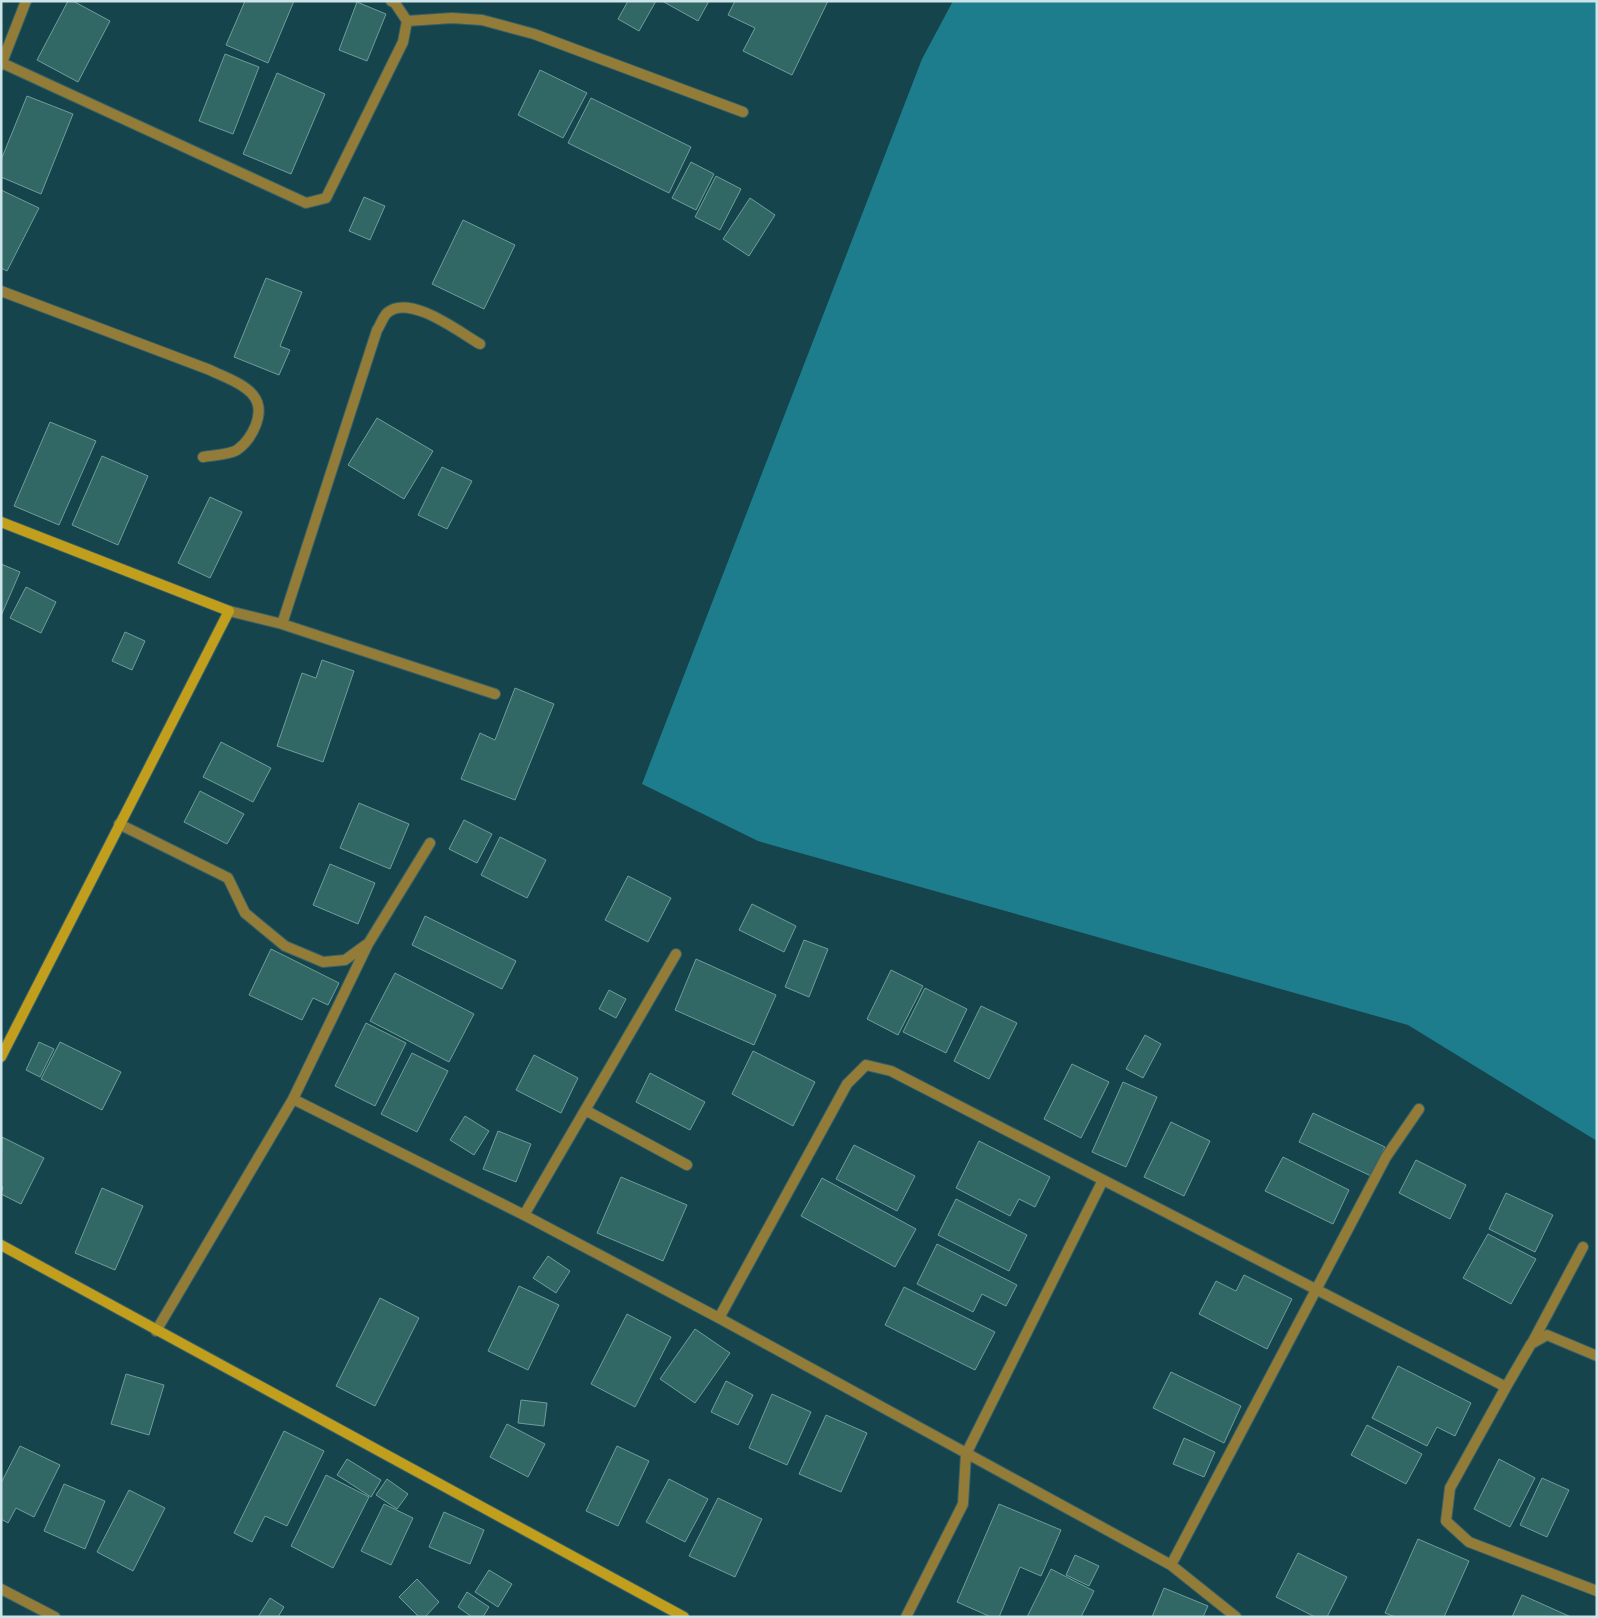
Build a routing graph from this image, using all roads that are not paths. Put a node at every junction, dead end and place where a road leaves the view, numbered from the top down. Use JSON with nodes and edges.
{"nodes":[{"id":1,"x":26,"y":1,"type":"edge"},
{"id":2,"x":392,"y":1,"type":"edge"},
{"id":3,"x":407,"y":21,"type":"junction"},
{"id":4,"x":2,"y":64,"type":"edge"},
{"id":5,"x":743,"y":112,"type":"dead end"},
{"id":6,"x":1,"y":291,"type":"edge"},
{"id":7,"x":480,"y":344,"type":"dead end"},
{"id":8,"x":203,"y":457,"type":"dead end"},
{"id":9,"x":1,"y":522,"type":"edge"},
{"id":10,"x":229,"y":611,"type":"junction"},
{"id":11,"x":282,"y":624,"type":"junction"},
{"id":12,"x":495,"y":694,"type":"dead end"},
{"id":13,"x":119,"y":824,"type":"junction"},
{"id":14,"x":430,"y":843,"type":"dead end"},
{"id":15,"x":368,"y":944,"type":"junction"},
{"id":16,"x":676,"y":954,"type":"dead end"},
{"id":17,"x":1,"y":1057,"type":"edge"},
{"id":18,"x":293,"y":1099,"type":"junction"},
{"id":19,"x":1419,"y":1109,"type":"dead end"},
{"id":20,"x":585,"y":1110,"type":"junction"},
{"id":21,"x":687,"y":1165,"type":"dead end"},
{"id":22,"x":1103,"y":1180,"type":"junction"},
{"id":23,"x":524,"y":1215,"type":"junction"},
{"id":24,"x":1,"y":1246,"type":"edge"},
{"id":25,"x":1583,"y":1247,"type":"dead end"},
{"id":26,"x":1315,"y":1288,"type":"junction"},
{"id":27,"x":719,"y":1318,"type":"junction"},
{"id":28,"x":156,"y":1330,"type":"junction"},
{"id":29,"x":1531,"y":1344,"type":"junction"},
{"id":30,"x":1597,"y":1356,"type":"edge"},
{"id":31,"x":1506,"y":1388,"type":"junction"},
{"id":32,"x":966,"y":1454,"type":"junction"},
{"id":33,"x":1170,"y":1565,"type":"junction"},
{"id":34,"x":1,"y":1589,"type":"edge"},
{"id":35,"x":1597,"y":1591,"type":"edge"},
{"id":36,"x":55,"y":1617,"type":"edge"},
{"id":37,"x":684,"y":1617,"type":"edge"},
{"id":38,"x":906,"y":1617,"type":"edge"},
{"id":39,"x":1236,"y":1617,"type":"edge"}],
"edges":[{"from":1,"to":4,"type":"street"},
{"from":2,"to":3,"type":"street"},
{"from":3,"to":4,"type":"street"},
{"from":3,"to":5,"type":"street"},
{"from":6,"to":8,"type":"street"},
{"from":7,"to":11,"type":"street"},
{"from":9,"to":10,"type":"street"},
{"from":10,"to":11,"type":"street"},
{"from":10,"to":13,"type":"street"},
{"from":11,"to":12,"type":"street"},
{"from":13,"to":15,"type":"street"},
{"from":13,"to":17,"type":"street"},
{"from":14,"to":15,"type":"street"},
{"from":15,"to":18,"type":"street"},
{"from":16,"to":20,"type":"street"},
{"from":18,"to":23,"type":"street"},
{"from":18,"to":28,"type":"street"},
{"from":19,"to":26,"type":"street"},
{"from":20,"to":21,"type":"street"},
{"from":20,"to":23,"type":"street"},
{"from":22,"to":26,"type":"street"},
{"from":22,"to":27,"type":"street"},
{"from":22,"to":32,"type":"street"},
{"from":23,"to":27,"type":"street"},
{"from":24,"to":28,"type":"street"},
{"from":25,"to":29,"type":"street"},
{"from":26,"to":31,"type":"street"},
{"from":26,"to":33,"type":"street"},
{"from":27,"to":32,"type":"street"},
{"from":28,"to":37,"type":"street"},
{"from":29,"to":30,"type":"street"},
{"from":29,"to":31,"type":"street"},
{"from":31,"to":35,"type":"street"},
{"from":32,"to":33,"type":"street"},
{"from":32,"to":38,"type":"street"},
{"from":33,"to":39,"type":"street"},
{"from":34,"to":36,"type":"street"}]}
